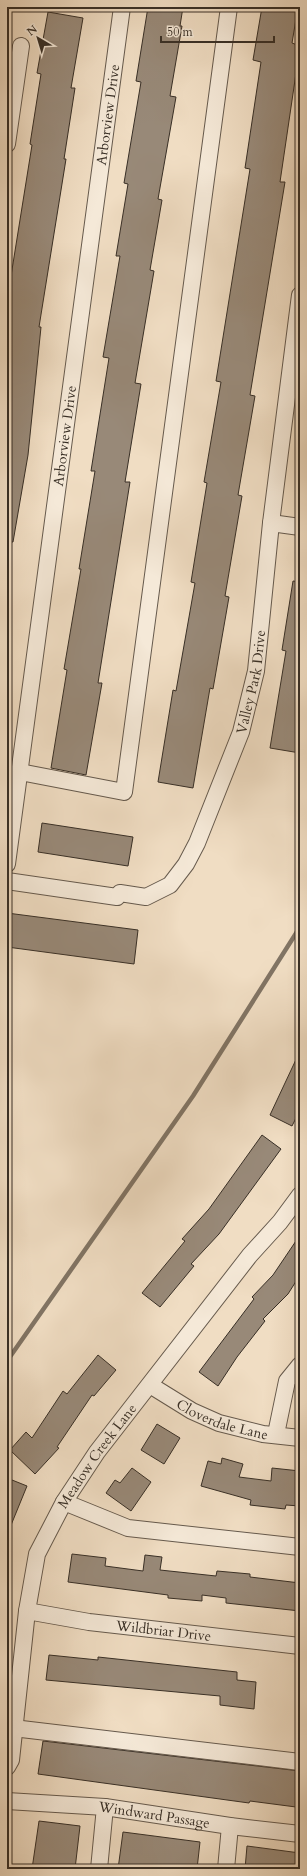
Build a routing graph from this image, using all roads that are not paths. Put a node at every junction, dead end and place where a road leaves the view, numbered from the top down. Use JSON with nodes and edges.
{"nodes":[{"id":1,"x":122,"y":7,"type":"edge"},
{"id":2,"x":229,"y":7,"type":"edge"},
{"id":3,"x":20,"y":46,"type":"dead end"},
{"id":4,"x":7,"y":144,"type":"edge"},
{"id":5,"x":300,"y":295,"type":"edge"},
{"id":6,"x":272,"y":523,"type":"junction"},
{"id":7,"x":300,"y":527,"type":"edge"},
{"id":8,"x":20,"y":772,"type":"junction"},
{"id":9,"x":7,"y":864,"type":"edge"},
{"id":10,"x":7,"y":881,"type":"edge"},
{"id":11,"x":300,"y":1195,"type":"edge"},
{"id":12,"x":300,"y":1365,"type":"edge"},
{"id":13,"x":150,"y":1385,"type":"junction"},
{"id":14,"x":276,"y":1434,"type":"junction"},
{"id":15,"x":300,"y":1438,"type":"edge"},
{"id":16,"x":64,"y":1502,"type":"junction"},
{"id":17,"x":300,"y":1547,"type":"edge"},
{"id":18,"x":28,"y":1611,"type":"junction"},
{"id":19,"x":300,"y":1646,"type":"edge"},
{"id":20,"x":13,"y":1728,"type":"junction"},
{"id":21,"x":300,"y":1762,"type":"edge"},
{"id":22,"x":7,"y":1767,"type":"edge"},
{"id":23,"x":7,"y":1801,"type":"edge"},
{"id":24,"x":105,"y":1807,"type":"junction"},
{"id":25,"x":230,"y":1826,"type":"junction"},
{"id":26,"x":300,"y":1834,"type":"edge"},
{"id":27,"x":99,"y":1869,"type":"edge"},
{"id":28,"x":226,"y":1869,"type":"edge"}],
"edges":[{"from":1,"to":8,"type":"street","name":"Arborview Drive"},
{"from":2,"to":8,"type":"street"},
{"from":3,"to":4,"type":"street"},
{"from":5,"to":6,"type":"street","name":"Valley Park Drive"},
{"from":6,"to":7,"type":"street"},
{"from":6,"to":10,"type":"street","name":"Valley Park Drive"},
{"from":8,"to":9,"type":"street","name":"Arborview Drive"},
{"from":11,"to":13,"type":"street","name":"Meadow Creek Lane"},
{"from":12,"to":14,"type":"street"},
{"from":13,"to":14,"type":"street","name":"Cloverdale Lane"},
{"from":13,"to":16,"type":"street","name":"Meadow Creek Lane"},
{"from":14,"to":15,"type":"street","name":"Cloverdale Lane"},
{"from":16,"to":17,"type":"street"},
{"from":16,"to":18,"type":"street","name":"Meadow Creek Lane"},
{"from":18,"to":19,"type":"street","name":"Wildbriar Drive"},
{"from":18,"to":20,"type":"street","name":"Meadow Creek Lane"},
{"from":20,"to":21,"type":"street"},
{"from":20,"to":22,"type":"street","name":"Meadow Creek Lane"},
{"from":23,"to":24,"type":"street","name":"Windward Passage"},
{"from":24,"to":25,"type":"street","name":"Windward Passage"},
{"from":24,"to":27,"type":"street"},
{"from":25,"to":26,"type":"street","name":"Windward Passage"},
{"from":25,"to":28,"type":"street"}]}
